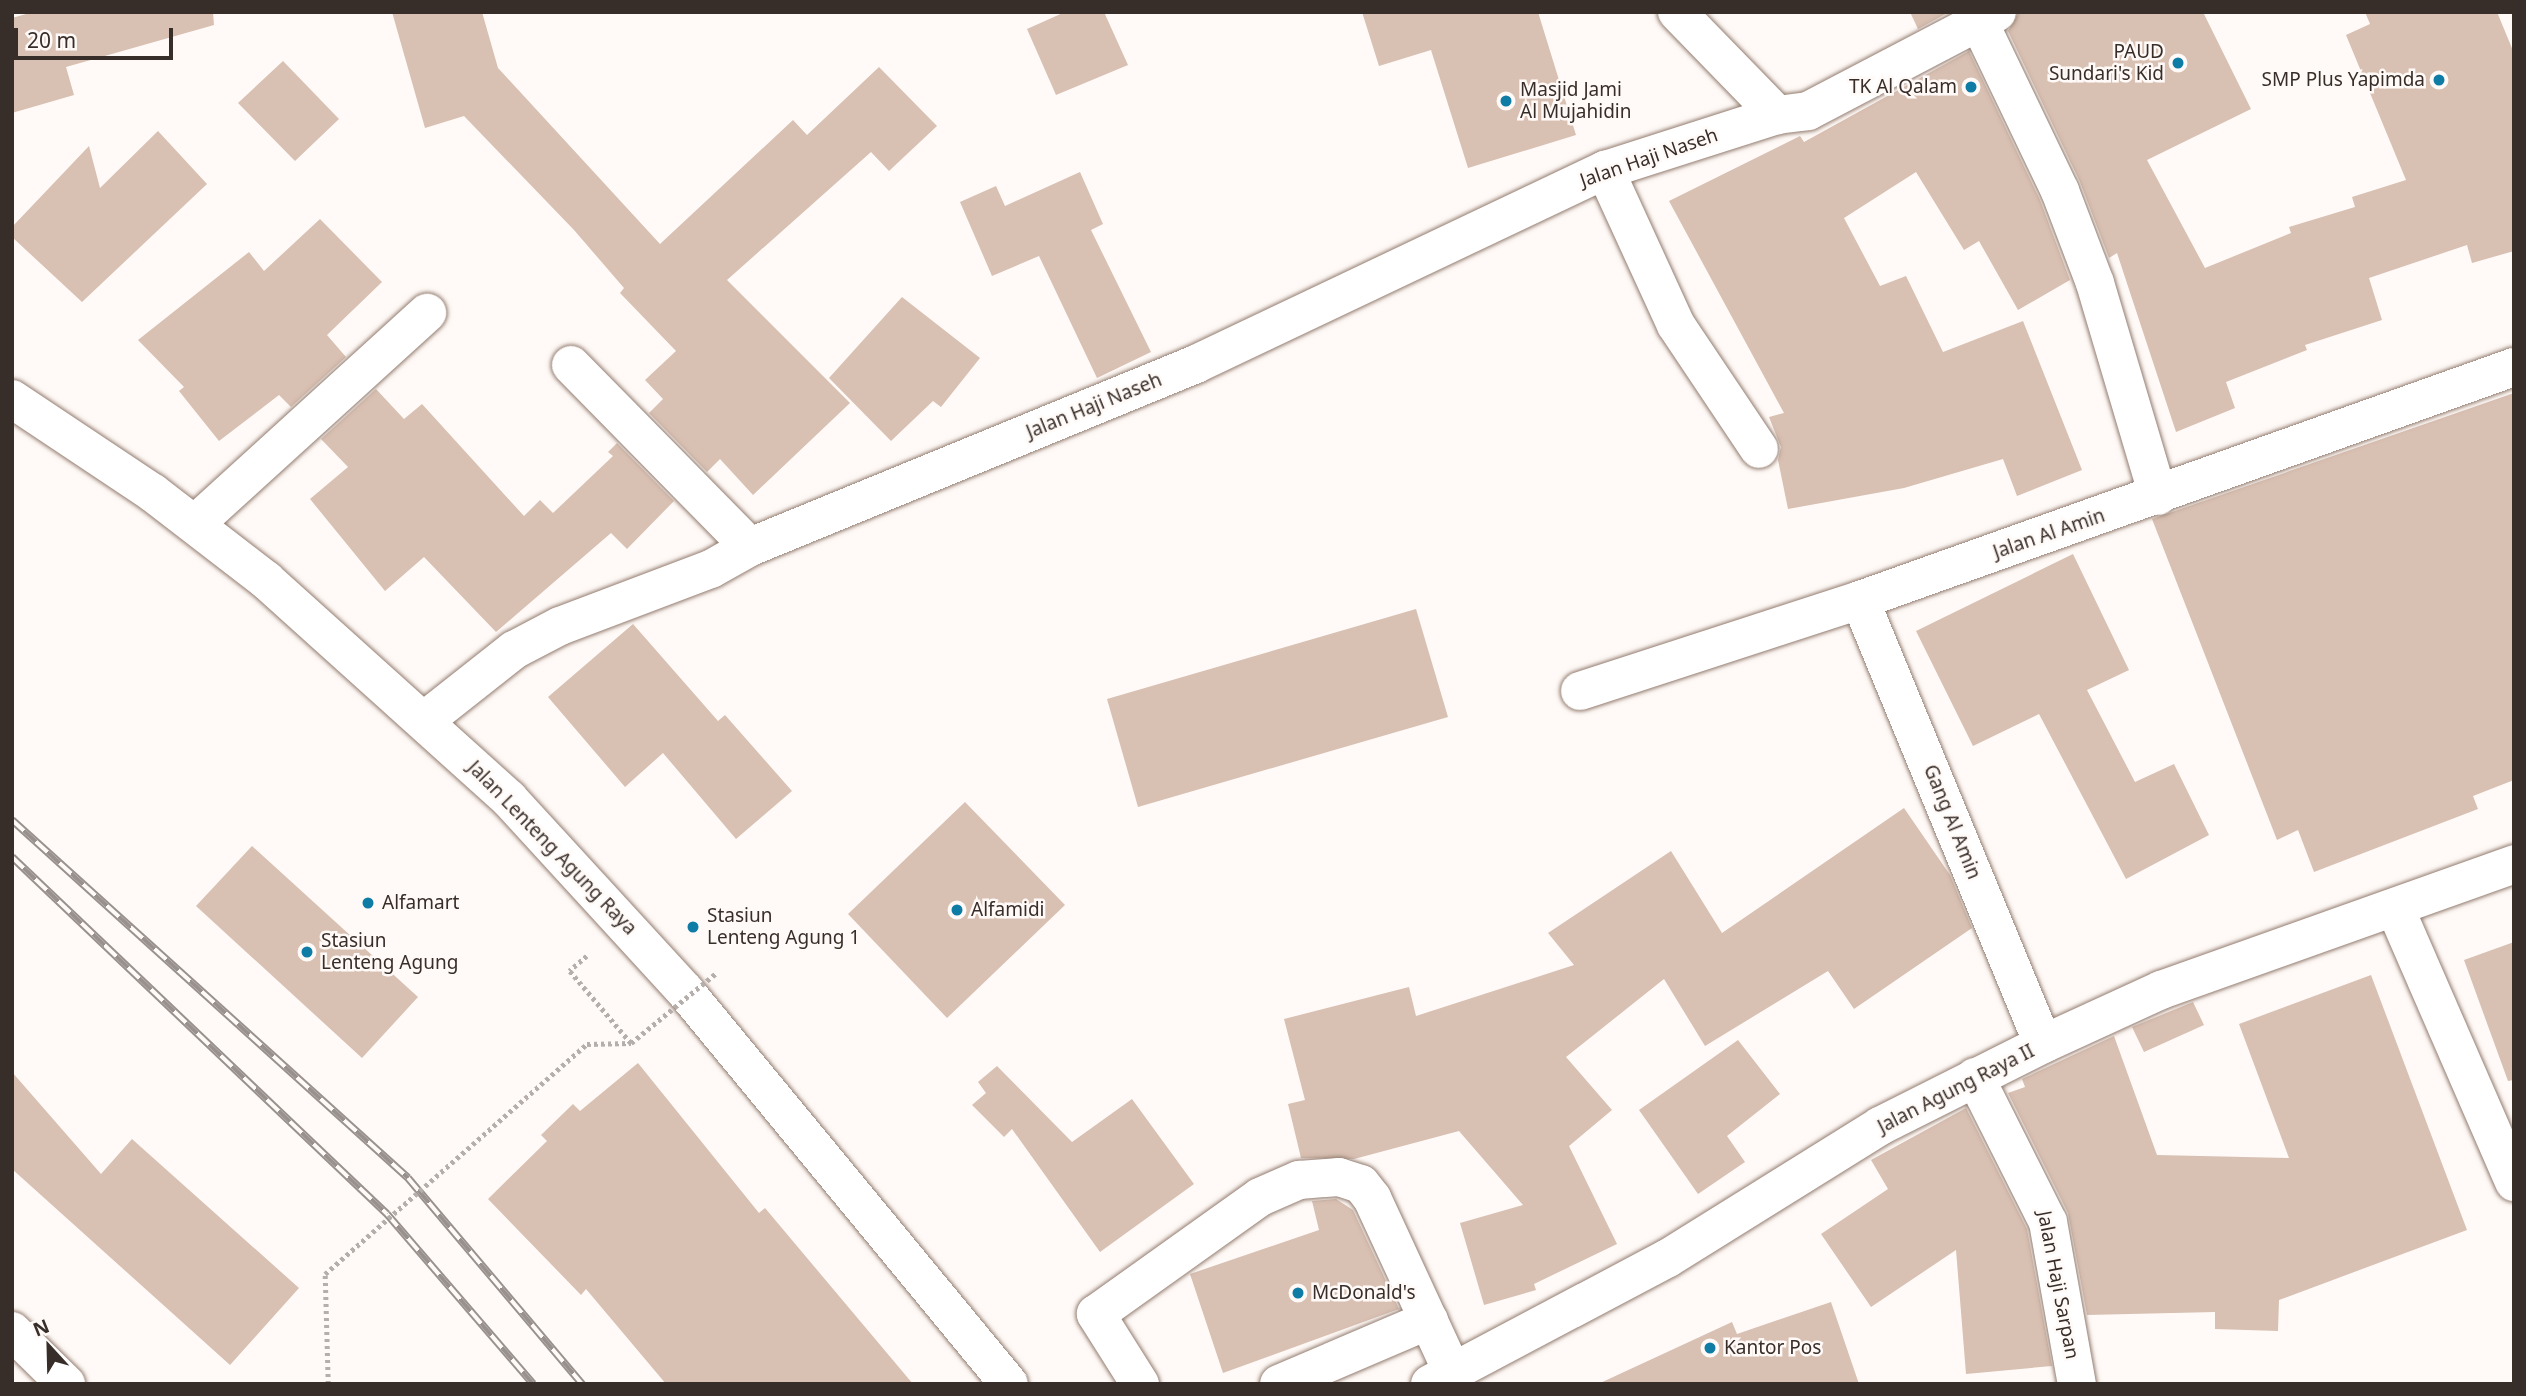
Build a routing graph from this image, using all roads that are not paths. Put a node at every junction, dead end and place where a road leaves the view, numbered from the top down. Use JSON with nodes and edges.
{"nodes":[{"id":1,"x":1677,"y":12,"type":"edge"},
{"id":2,"x":1988,"y":17,"type":"edge"},
{"id":3,"x":1777,"y":115,"type":"junction"},
{"id":4,"x":1605,"y":170,"type":"junction"},
{"id":5,"x":428,"y":313,"type":"dead end"},
{"id":6,"x":571,"y":365,"type":"dead end"},
{"id":7,"x":2514,"y":367,"type":"edge"},
{"id":8,"x":12,"y":399,"type":"edge"},
{"id":9,"x":1759,"y":449,"type":"dead end"},
{"id":10,"x":2158,"y":496,"type":"junction"},
{"id":11,"x":195,"y":524,"type":"junction"},
{"id":12,"x":750,"y":547,"type":"junction"},
{"id":13,"x":1860,"y":600,"type":"junction"},
{"id":14,"x":1580,"y":691,"type":"dead end"},
{"id":15,"x":424,"y":721,"type":"junction"},
{"id":16,"x":2514,"y":864,"type":"edge"},
{"id":17,"x":2395,"y":908,"type":"junction"},
{"id":18,"x":2043,"y":1044,"type":"junction"},
{"id":19,"x":1975,"y":1077,"type":"junction"},
{"id":20,"x":2514,"y":1182,"type":"edge"},
{"id":21,"x":1429,"y":1320,"type":"junction"},
{"id":22,"x":12,"y":1331,"type":"edge"},
{"id":23,"x":1442,"y":1378,"type":"edge"},
{"id":24,"x":66,"y":1384,"type":"edge"},
{"id":25,"x":1009,"y":1384,"type":"edge"},
{"id":26,"x":1140,"y":1384,"type":"edge"},
{"id":27,"x":1279,"y":1384,"type":"edge"},
{"id":28,"x":2077,"y":1384,"type":"edge"}],
"edges":[{"from":1,"to":3,"type":"street"},
{"from":2,"to":3,"type":"street"},
{"from":2,"to":10,"type":"street"},
{"from":3,"to":4,"type":"street","name":"Jalan Haji Naseh"},
{"from":4,"to":9,"type":"street"},
{"from":4,"to":12,"type":"street","name":"Jalan Haji Naseh"},
{"from":5,"to":11,"type":"street"},
{"from":6,"to":12,"type":"street"},
{"from":7,"to":10,"type":"street","name":"Jalan Al Amin"},
{"from":8,"to":11,"type":"street","name":"Jalan Lenteng Agung Raya"},
{"from":10,"to":13,"type":"street","name":"Jalan Al Amin"},
{"from":11,"to":15,"type":"street","name":"Jalan Lenteng Agung Raya"},
{"from":12,"to":15,"type":"street","name":"Jalan Haji Naseh"},
{"from":13,"to":14,"type":"street","name":"Jalan Al Amin"},
{"from":13,"to":18,"type":"street","name":"Gang Al Amin"},
{"from":15,"to":25,"type":"street","name":"Jalan Lenteng Agung Raya"},
{"from":16,"to":17,"type":"street","name":"Jalan Agung Raya II"},
{"from":17,"to":18,"type":"street","name":"Jalan Agung Raya II"},
{"from":17,"to":20,"type":"street"},
{"from":18,"to":19,"type":"street","name":"Jalan Agung Raya II"},
{"from":19,"to":23,"type":"street","name":"Jalan Agung Raya II"},
{"from":19,"to":28,"type":"street","name":"Jalan Haji Sarpan"},
{"from":21,"to":23,"type":"street"},
{"from":21,"to":26,"type":"street"},
{"from":21,"to":27,"type":"street"},
{"from":22,"to":24,"type":"street"}]}
